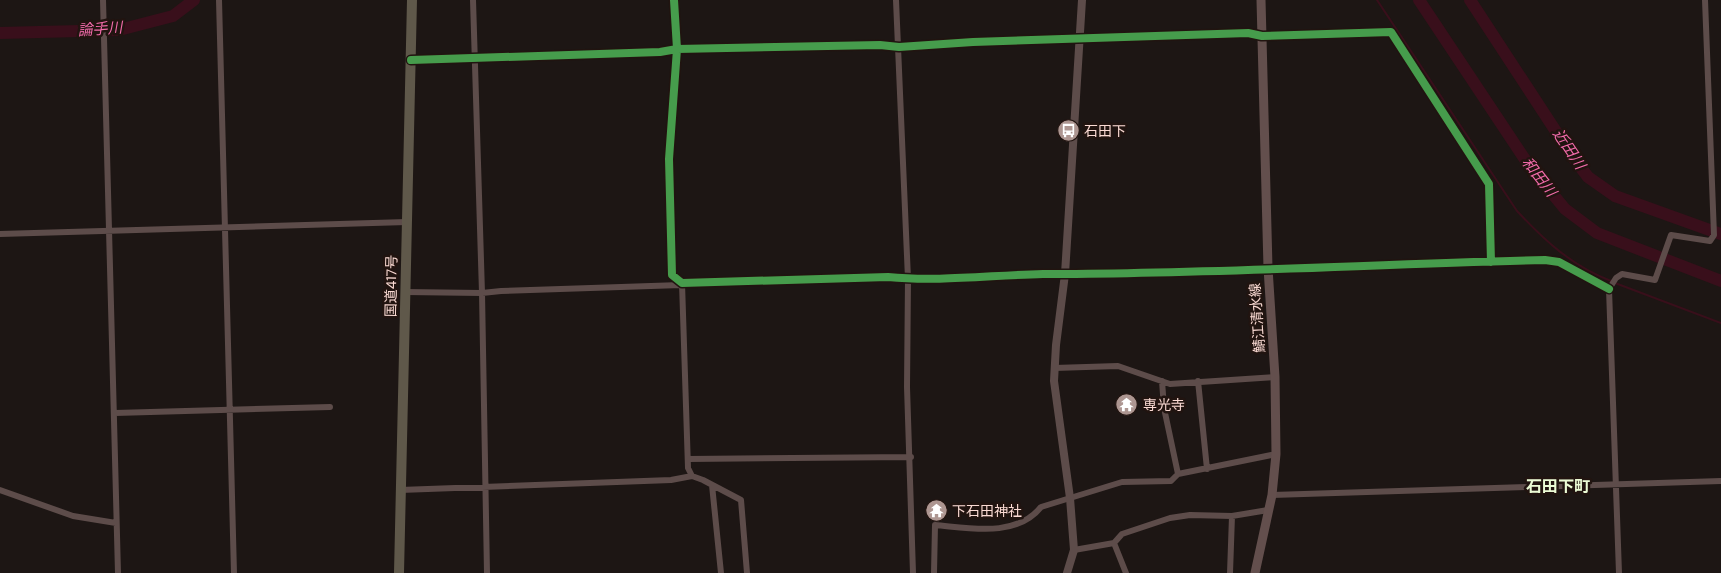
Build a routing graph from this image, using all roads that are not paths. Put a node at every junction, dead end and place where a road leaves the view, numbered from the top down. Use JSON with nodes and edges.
{"nodes":[{"id":1,"x":103,"y":0,"type":"edge"},
{"id":2,"x":219,"y":0,"type":"edge"},
{"id":3,"x":412,"y":0,"type":"edge"},
{"id":4,"x":473,"y":0,"type":"edge"},
{"id":5,"x":674,"y":0,"type":"edge"},
{"id":6,"x":896,"y":0,"type":"edge"},
{"id":7,"x":1082,"y":0,"type":"edge"},
{"id":8,"x":1261,"y":0,"type":"edge"},
{"id":9,"x":1705,"y":0,"type":"edge"},
{"id":10,"x":1262,"y":36,"type":"junction"},
{"id":11,"x":1079,"y":40,"type":"junction"},
{"id":12,"x":899,"y":47,"type":"junction"},
{"id":13,"x":678,"y":50,"type":"junction"},
{"id":14,"x":474,"y":57,"type":"junction"},
{"id":15,"x":411,"y":60,"type":"junction"},
{"id":16,"x":407,"y":222,"type":"junction"},
{"id":17,"x":225,"y":227,"type":"junction"},
{"id":18,"x":109,"y":230,"type":"junction"},
{"id":19,"x":0,"y":234,"type":"edge"},
{"id":20,"x":1490,"y":262,"type":"junction"},
{"id":21,"x":1268,"y":268,"type":"junction"},
{"id":22,"x":1065,"y":274,"type":"junction"},
{"id":23,"x":908,"y":279,"type":"junction"},
{"id":24,"x":682,"y":284,"type":"junction"},
{"id":25,"x":1609,"y":289,"type":"junction"},
{"id":26,"x":405,"y":292,"type":"junction"},
{"id":27,"x":482,"y":293,"type":"junction"},
{"id":28,"x":1054,"y":368,"type":"junction"},
{"id":29,"x":1274,"y":377,"type":"junction"},
{"id":30,"x":1162,"y":381,"type":"junction"},
{"id":31,"x":1198,"y":381,"type":"junction"},
{"id":32,"x":330,"y":407,"type":"dead end"},
{"id":33,"x":230,"y":410,"type":"junction"},
{"id":34,"x":115,"y":413,"type":"junction"},
{"id":35,"x":1276,"y":454,"type":"junction"},
{"id":36,"x":911,"y":457,"type":"junction"},
{"id":37,"x":688,"y":459,"type":"junction"},
{"id":38,"x":1207,"y":469,"type":"junction"},
{"id":39,"x":1178,"y":474,"type":"junction"},
{"id":40,"x":692,"y":476,"type":"junction"},
{"id":41,"x":1721,"y":481,"type":"edge"},
{"id":42,"x":712,"y":485,"type":"junction"},
{"id":43,"x":1617,"y":485,"type":"junction"},
{"id":44,"x":484,"y":486,"type":"junction"},
{"id":45,"x":0,"y":490,"type":"edge"},
{"id":46,"x":400,"y":490,"type":"junction"},
{"id":47,"x":1272,"y":495,"type":"junction"},
{"id":48,"x":1070,"y":498,"type":"junction"},
{"id":49,"x":1268,"y":510,"type":"junction"},
{"id":50,"x":1232,"y":516,"type":"junction"},
{"id":51,"x":116,"y":523,"type":"junction"},
{"id":52,"x":1114,"y":543,"type":"junction"},
{"id":53,"x":1074,"y":550,"type":"junction"},
{"id":54,"x":118,"y":573,"type":"edge"},
{"id":55,"x":234,"y":573,"type":"edge"},
{"id":56,"x":398,"y":573,"type":"edge"},
{"id":57,"x":487,"y":573,"type":"edge"},
{"id":58,"x":721,"y":573,"type":"edge"},
{"id":59,"x":747,"y":573,"type":"edge"},
{"id":60,"x":913,"y":573,"type":"edge"},
{"id":61,"x":934,"y":573,"type":"edge"},
{"id":62,"x":1067,"y":573,"type":"edge"},
{"id":63,"x":1126,"y":573,"type":"edge"},
{"id":64,"x":1230,"y":573,"type":"edge"},
{"id":65,"x":1255,"y":573,"type":"edge"},
{"id":66,"x":1619,"y":573,"type":"edge"}],
"edges":[{"from":1,"to":18,"type":"street"},
{"from":2,"to":17,"type":"street"},
{"from":3,"to":15,"type":"highway","name":"国道417号"},
{"from":4,"to":14,"type":"street"},
{"from":5,"to":13,"type":"street"},
{"from":6,"to":12,"type":"street"},
{"from":7,"to":11,"type":"street"},
{"from":8,"to":10,"type":"main road","name":"鯖江清水線"},
{"from":9,"to":25,"type":"street"},
{"from":10,"to":11,"type":"street"},
{"from":10,"to":20,"type":"street"},
{"from":10,"to":21,"type":"main road","name":"鯖江清水線"},
{"from":11,"to":12,"type":"street"},
{"from":11,"to":22,"type":"street"},
{"from":12,"to":13,"type":"street"},
{"from":12,"to":23,"type":"street"},
{"from":13,"to":14,"type":"street"},
{"from":13,"to":24,"type":"street"},
{"from":14,"to":15,"type":"street"},
{"from":14,"to":27,"type":"street"},
{"from":15,"to":16,"type":"highway","name":"国道417号"},
{"from":16,"to":17,"type":"street"},
{"from":16,"to":26,"type":"highway","name":"国道417号"},
{"from":17,"to":18,"type":"street"},
{"from":17,"to":33,"type":"street"},
{"from":18,"to":19,"type":"street"},
{"from":18,"to":34,"type":"street"},
{"from":20,"to":21,"type":"street"},
{"from":20,"to":25,"type":"street"},
{"from":21,"to":22,"type":"street"},
{"from":21,"to":29,"type":"main road","name":"鯖江清水線"},
{"from":22,"to":23,"type":"street"},
{"from":22,"to":28,"type":"street"},
{"from":23,"to":24,"type":"street"},
{"from":23,"to":36,"type":"street"},
{"from":24,"to":27,"type":"street"},
{"from":24,"to":37,"type":"street"},
{"from":25,"to":43,"type":"street"},
{"from":26,"to":27,"type":"street"},
{"from":26,"to":46,"type":"highway","name":"国道417号"},
{"from":27,"to":44,"type":"street"},
{"from":28,"to":30,"type":"street"},
{"from":28,"to":48,"type":"street"},
{"from":29,"to":31,"type":"street"},
{"from":29,"to":35,"type":"main road","name":"鯖江清水線"},
{"from":30,"to":31,"type":"street"},
{"from":30,"to":39,"type":"street"},
{"from":31,"to":38,"type":"street"},
{"from":32,"to":33,"type":"street"},
{"from":33,"to":34,"type":"street"},
{"from":33,"to":55,"type":"street"},
{"from":34,"to":51,"type":"street"},
{"from":35,"to":38,"type":"street"},
{"from":35,"to":47,"type":"main road","name":"鯖江清水線"},
{"from":36,"to":37,"type":"street"},
{"from":36,"to":60,"type":"street"},
{"from":37,"to":40,"type":"street"},
{"from":38,"to":39,"type":"street"},
{"from":39,"to":48,"type":"street"},
{"from":40,"to":42,"type":"street"},
{"from":40,"to":44,"type":"street"},
{"from":41,"to":43,"type":"street"},
{"from":42,"to":58,"type":"street"},
{"from":42,"to":59,"type":"street"},
{"from":43,"to":47,"type":"street"},
{"from":43,"to":66,"type":"street"},
{"from":44,"to":46,"type":"street"},
{"from":44,"to":57,"type":"street"},
{"from":45,"to":51,"type":"street"},
{"from":46,"to":56,"type":"highway","name":"国道417号"},
{"from":47,"to":49,"type":"main road","name":"鯖江清水線"},
{"from":48,"to":53,"type":"street"},
{"from":48,"to":61,"type":"street"},
{"from":49,"to":50,"type":"street"},
{"from":49,"to":65,"type":"main road","name":"鯖江清水線"},
{"from":50,"to":52,"type":"street"},
{"from":50,"to":64,"type":"street"},
{"from":51,"to":54,"type":"street"},
{"from":52,"to":53,"type":"street"},
{"from":52,"to":63,"type":"street"},
{"from":53,"to":62,"type":"street"}]}
